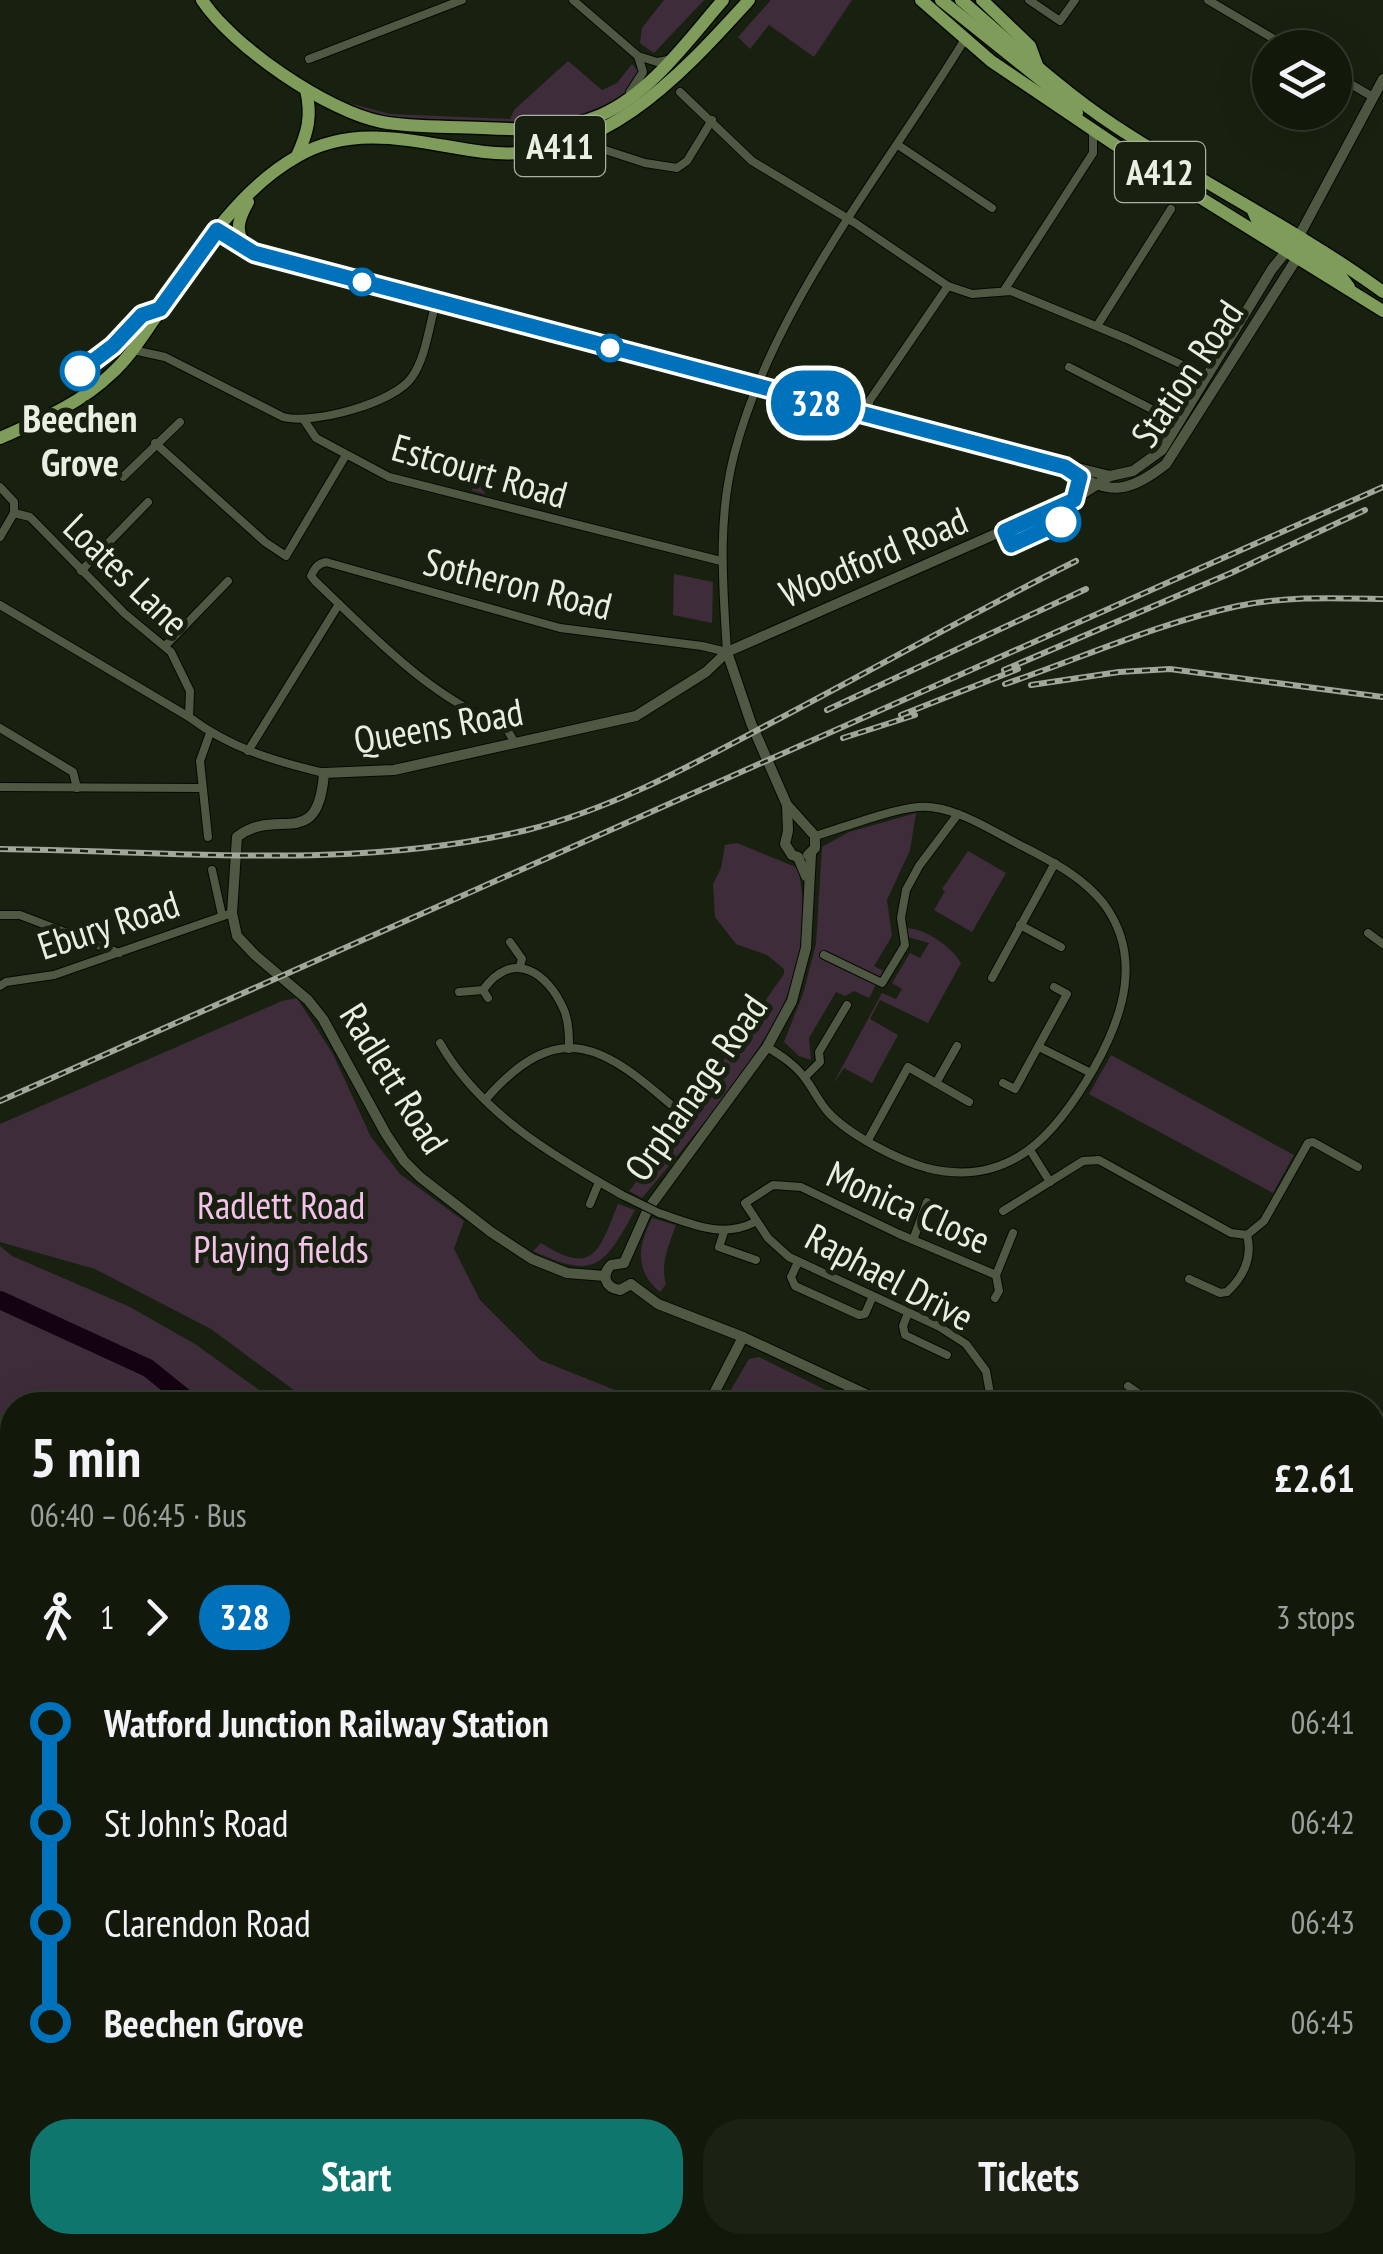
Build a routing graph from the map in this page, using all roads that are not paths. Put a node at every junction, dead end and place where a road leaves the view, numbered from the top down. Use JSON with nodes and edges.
{"nodes":[{"id":1,"x":462,"y":0,"type":"edge"},
{"id":2,"x":573,"y":0,"type":"edge"},
{"id":3,"x":722,"y":0,"type":"edge"},
{"id":4,"x":748,"y":0,"type":"edge"},
{"id":5,"x":920,"y":0,"type":"edge"},
{"id":6,"x":941,"y":0,"type":"edge"},
{"id":7,"x":961,"y":0,"type":"edge"},
{"id":8,"x":982,"y":0,"type":"edge"},
{"id":9,"x":1028,"y":0,"type":"edge"},
{"id":10,"x":1075,"y":0,"type":"edge"},
{"id":11,"x":1208,"y":0,"type":"edge"},
{"id":12,"x":205,"y":4,"type":"edge"},
{"id":13,"x":1259,"y":30,"type":"edge"},
{"id":14,"x":965,"y":38,"type":"junction"},
{"id":15,"x":638,"y":56,"type":"junction"},
{"id":16,"x":309,"y":59,"type":"dead end"},
{"id":17,"x":669,"y":60,"type":"junction"},
{"id":18,"x":1037,"y":66,"type":"junction"},
{"id":19,"x":1383,"y":79,"type":"edge"},
{"id":20,"x":1352,"y":84,"type":"edge"},
{"id":21,"x":306,"y":90,"type":"junction"},
{"id":22,"x":680,"y":92,"type":"dead end"},
{"id":23,"x":1373,"y":97,"type":"junction"},
{"id":24,"x":613,"y":109,"type":"junction"},
{"id":25,"x":712,"y":120,"type":"junction"},
{"id":26,"x":1089,"y":126,"type":"junction"},
{"id":27,"x":1114,"y":144,"type":"junction"},
{"id":28,"x":898,"y":145,"type":"junction"},
{"id":29,"x":605,"y":150,"type":"dead end"},
{"id":30,"x":1093,"y":153,"type":"junction"},
{"id":31,"x":297,"y":156,"type":"junction"},
{"id":32,"x":256,"y":187,"type":"junction"},
{"id":33,"x":992,"y":208,"type":"dead end"},
{"id":34,"x":1172,"y":209,"type":"dead end"},
{"id":35,"x":850,"y":220,"type":"junction"},
{"id":36,"x":217,"y":230,"type":"junction"},
{"id":37,"x":1294,"y":246,"type":"junction"},
{"id":38,"x":252,"y":252,"type":"junction"},
{"id":39,"x":948,"y":286,"type":"junction"},
{"id":40,"x":1005,"y":289,"type":"junction"},
{"id":41,"x":1383,"y":292,"type":"edge"},
{"id":42,"x":436,"y":302,"type":"junction"},
{"id":43,"x":1383,"y":310,"type":"edge"},
{"id":44,"x":1097,"y":326,"type":"junction"},
{"id":45,"x":133,"y":350,"type":"junction"},
{"id":46,"x":1069,"y":367,"type":"dead end"},
{"id":47,"x":1206,"y":376,"type":"junction"},
{"id":48,"x":758,"y":388,"type":"junction"},
{"id":49,"x":865,"y":416,"type":"junction"},
{"id":50,"x":304,"y":420,"type":"junction"},
{"id":51,"x":180,"y":422,"type":"dead end"},
{"id":52,"x":1179,"y":423,"type":"junction"},
{"id":53,"x":0,"y":438,"type":"edge"},
{"id":54,"x":155,"y":443,"type":"junction"},
{"id":55,"x":346,"y":455,"type":"junction"},
{"id":56,"x":1065,"y":467,"type":"junction"},
{"id":57,"x":1110,"y":476,"type":"junction"},
{"id":58,"x":123,"y":477,"type":"dead end"},
{"id":59,"x":1080,"y":477,"type":"junction"},
{"id":60,"x":1094,"y":484,"type":"junction"},
{"id":61,"x":0,"y":487,"type":"edge"},
{"id":62,"x":1074,"y":500,"type":"junction"},
{"id":63,"x":148,"y":502,"type":"dead end"},
{"id":64,"x":14,"y":512,"type":"junction"},
{"id":65,"x":0,"y":537,"type":"edge"},
{"id":66,"x":720,"y":561,"type":"junction"},
{"id":67,"x":80,"y":571,"type":"junction"},
{"id":68,"x":228,"y":581,"type":"dead end"},
{"id":69,"x":339,"y":604,"type":"junction"},
{"id":70,"x":0,"y":606,"type":"edge"},
{"id":71,"x":165,"y":646,"type":"junction"},
{"id":72,"x":727,"y":652,"type":"junction"},
{"id":73,"x":189,"y":717,"type":"junction"},
{"id":74,"x":0,"y":728,"type":"edge"},
{"id":75,"x":210,"y":733,"type":"junction"},
{"id":76,"x":514,"y":743,"type":"junction"},
{"id":77,"x":248,"y":752,"type":"junction"},
{"id":78,"x":324,"y":772,"type":"junction"},
{"id":79,"x":0,"y":787,"type":"edge"},
{"id":80,"x":77,"y":788,"type":"junction"},
{"id":81,"x":201,"y":788,"type":"junction"},
{"id":82,"x":787,"y":805,"type":"junction"},
{"id":83,"x":958,"y":814,"type":"junction"},
{"id":84,"x":805,"y":826,"type":"junction"},
{"id":85,"x":788,"y":831,"type":"junction"},
{"id":86,"x":816,"y":836,"type":"junction"},
{"id":87,"x":208,"y":838,"type":"dead end"},
{"id":88,"x":810,"y":854,"type":"junction"},
{"id":89,"x":798,"y":857,"type":"junction"},
{"id":90,"x":1055,"y":863,"type":"junction"},
{"id":91,"x":212,"y":870,"type":"dead end"},
{"id":92,"x":808,"y":881,"type":"junction"},
{"id":93,"x":1114,"y":898,"type":"dead end"},
{"id":94,"x":1105,"y":906,"type":"junction"},
{"id":95,"x":227,"y":914,"type":"junction"},
{"id":96,"x":0,"y":915,"type":"edge"},
{"id":97,"x":1020,"y":925,"type":"junction"},
{"id":98,"x":1368,"y":933,"type":"dead end"},
{"id":99,"x":510,"y":942,"type":"dead end"},
{"id":100,"x":1383,"y":944,"type":"edge"},
{"id":101,"x":1061,"y":947,"type":"dead end"},
{"id":102,"x":120,"y":953,"type":"junction"},
{"id":103,"x":824,"y":955,"type":"dead end"},
{"id":104,"x":520,"y":966,"type":"junction"},
{"id":105,"x":992,"y":978,"type":"dead end"},
{"id":106,"x":0,"y":986,"type":"edge"},
{"id":107,"x":1054,"y":987,"type":"dead end"},
{"id":108,"x":459,"y":992,"type":"dead end"},
{"id":109,"x":847,"y":1005,"type":"dead end"},
{"id":110,"x":440,"y":1042,"type":"dead end"},
{"id":111,"x":767,"y":1046,"type":"junction"},
{"id":112,"x":957,"y":1046,"type":"dead end"},
{"id":113,"x":1039,"y":1047,"type":"junction"},
{"id":114,"x":569,"y":1049,"type":"junction"},
{"id":115,"x":1091,"y":1073,"type":"junction"},
{"id":116,"x":805,"y":1078,"type":"junction"},
{"id":117,"x":1003,"y":1083,"type":"dead end"},
{"id":118,"x":936,"y":1084,"type":"junction"},
{"id":119,"x":485,"y":1100,"type":"junction"},
{"id":120,"x":969,"y":1102,"type":"dead end"},
{"id":121,"x":677,"y":1110,"type":"dead end"},
{"id":122,"x":868,"y":1140,"type":"junction"},
{"id":123,"x":1030,"y":1150,"type":"junction"},
{"id":124,"x":1358,"y":1167,"type":"dead end"},
{"id":125,"x":599,"y":1182,"type":"junction"},
{"id":126,"x":1050,"y":1182,"type":"junction"},
{"id":127,"x":928,"y":1202,"type":"dead end"},
{"id":128,"x":745,"y":1203,"type":"joint"},
{"id":129,"x":590,"y":1204,"type":"dead end"},
{"id":130,"x":1004,"y":1211,"type":"dead end"},
{"id":131,"x":1264,"y":1221,"type":"junction"},
{"id":132,"x":756,"y":1222,"type":"junction"},
{"id":133,"x":1276,"y":1227,"type":"dead end"},
{"id":134,"x":724,"y":1232,"type":"junction"},
{"id":135,"x":1013,"y":1233,"type":"dead end"},
{"id":136,"x":1247,"y":1236,"type":"junction"},
{"id":137,"x":913,"y":1240,"type":"junction"},
{"id":138,"x":756,"y":1260,"type":"dead end"},
{"id":139,"x":798,"y":1262,"type":"junction"},
{"id":140,"x":624,"y":1263,"type":"junction"},
{"id":141,"x":996,"y":1274,"type":"junction"},
{"id":142,"x":605,"y":1276,"type":"junction"},
{"id":143,"x":1189,"y":1279,"type":"dead end"},
{"id":144,"x":631,"y":1284,"type":"junction"},
{"id":145,"x":872,"y":1298,"type":"junction"},
{"id":146,"x":994,"y":1298,"type":"dead end"},
{"id":147,"x":908,"y":1314,"type":"junction"},
{"id":148,"x":743,"y":1337,"type":"junction"},
{"id":149,"x":947,"y":1355,"type":"dead end"},
{"id":150,"x":1128,"y":1386,"type":"dead end"},
{"id":151,"x":715,"y":1392,"type":"edge"},
{"id":152,"x":861,"y":1392,"type":"edge"},
{"id":153,"x":990,"y":1392,"type":"edge"},
{"id":154,"x":1136,"y":1392,"type":"edge"}],
"edges":[{"from":1,"to":16,"type":"street"},
{"from":2,"to":15,"type":"street"},
{"from":3,"to":17,"type":"main road","number":"A411"},
{"from":4,"to":31,"type":"main road","number":"A411"},
{"from":5,"to":14,"type":"main road","number":"A412"},
{"from":6,"to":26,"type":"main road","number":"A412"},
{"from":7,"to":18,"type":"main road","number":"A412"},
{"from":8,"to":18,"type":"main road","number":"A412"},
{"from":9,"to":10,"type":"street"},
{"from":11,"to":13,"type":"street"},
{"from":12,"to":21,"type":"main road","number":"A411"},
{"from":14,"to":26,"type":"main road","number":"A412"},
{"from":14,"to":28,"type":"street"},
{"from":15,"to":17,"type":"street"},
{"from":15,"to":24,"type":"street"},
{"from":17,"to":24,"type":"main road","number":"A411"},
{"from":18,"to":37,"type":"main road","number":"A412"},
{"from":19,"to":23,"type":"street"},
{"from":20,"to":23,"type":"street"},
{"from":21,"to":24,"type":"main road","number":"A411"},
{"from":21,"to":31,"type":"main road"},
{"from":22,"to":25,"type":"street"},
{"from":23,"to":37,"type":"street"},
{"from":25,"to":29,"type":"street"},
{"from":25,"to":35,"type":"street"},
{"from":26,"to":27,"type":"main road","number":"A412"},
{"from":26,"to":30,"type":"street"},
{"from":27,"to":30,"type":"street"},
{"from":27,"to":37,"type":"main road","number":"A412"},
{"from":28,"to":33,"type":"street"},
{"from":28,"to":35,"type":"street"},
{"from":30,"to":40,"type":"street"},
{"from":31,"to":32,"type":"main road","number":"A411"},
{"from":32,"to":36,"type":"main road","number":"A411"},
{"from":32,"to":38,"type":"main road"},
{"from":34,"to":44,"type":"street"},
{"from":35,"to":39,"type":"street"},
{"from":35,"to":48,"type":"street"},
{"from":36,"to":38,"type":"street"},
{"from":36,"to":45,"type":"main road","number":"A411"},
{"from":37,"to":41,"type":"main road","number":"A412"},
{"from":37,"to":43,"type":"main road","number":"A412"},
{"from":37,"to":47,"type":"street","name":"Station Road"},
{"from":37,"to":60,"type":"street","name":"Station Road"},
{"from":38,"to":42,"type":"street"},
{"from":39,"to":40,"type":"street"},
{"from":39,"to":49,"type":"street"},
{"from":40,"to":44,"type":"street"},
{"from":42,"to":48,"type":"street"},
{"from":42,"to":50,"type":"street"},
{"from":44,"to":47,"type":"street"},
{"from":45,"to":50,"type":"street","name":"Estcourt Road"},
{"from":45,"to":53,"type":"main road","number":"A411"},
{"from":46,"to":52,"type":"street"},
{"from":47,"to":52,"type":"street","name":"Station Road"},
{"from":48,"to":49,"type":"street"},
{"from":48,"to":66,"type":"street"},
{"from":49,"to":56,"type":"street"},
{"from":50,"to":55,"type":"street","name":"Estcourt Road"},
{"from":51,"to":54,"type":"street"},
{"from":52,"to":57,"type":"street","name":"Station Road"},
{"from":54,"to":55,"type":"street"},
{"from":54,"to":58,"type":"street"},
{"from":55,"to":66,"type":"street","name":"Estcourt Road"},
{"from":56,"to":57,"type":"street","name":"Station Road"},
{"from":56,"to":59,"type":"street","name":"Station Road"},
{"from":57,"to":60,"type":"street","name":"Woodford Road"},
{"from":59,"to":60,"type":"street","name":"Station Road"},
{"from":59,"to":62,"type":"street"},
{"from":60,"to":62,"type":"street","name":"Woodford Road"},
{"from":61,"to":64,"type":"street","name":"Loates Lane"},
{"from":62,"to":72,"type":"street","name":"Woodford Road"},
{"from":63,"to":67,"type":"street"},
{"from":64,"to":65,"type":"street"},
{"from":64,"to":67,"type":"street","name":"Loates Lane"},
{"from":66,"to":72,"type":"street"},
{"from":67,"to":71,"type":"street","name":"Loates Lane"},
{"from":68,"to":71,"type":"street"},
{"from":69,"to":72,"type":"street","name":"Sotheron Road"},
{"from":69,"to":76,"type":"street"},
{"from":69,"to":77,"type":"street"},
{"from":70,"to":73,"type":"street","name":"Queens Road"},
{"from":71,"to":73,"type":"street","name":"Loates Lane"},
{"from":72,"to":76,"type":"street","name":"Queens Road"},
{"from":72,"to":82,"type":"street","name":"Orphanage Road"},
{"from":73,"to":75,"type":"street","name":"Queens Road"},
{"from":74,"to":80,"type":"street"},
{"from":75,"to":77,"type":"street","name":"Queens Road"},
{"from":75,"to":81,"type":"street"},
{"from":76,"to":78,"type":"street","name":"Queens Road"},
{"from":77,"to":78,"type":"street","name":"Queens Road"},
{"from":78,"to":95,"type":"street"},
{"from":79,"to":80,"type":"street"},
{"from":80,"to":81,"type":"street"},
{"from":81,"to":87,"type":"street"},
{"from":82,"to":84,"type":"street","name":"Orphanage Road"},
{"from":82,"to":85,"type":"street","name":"Orphanage Road"},
{"from":83,"to":86,"type":"street"},
{"from":83,"to":90,"type":"street"},
{"from":83,"to":103,"type":"street"},
{"from":84,"to":85,"type":"street"},
{"from":84,"to":86,"type":"street","name":"Orphanage Road"},
{"from":85,"to":89,"type":"street","name":"Orphanage Road"},
{"from":86,"to":88,"type":"street","name":"Orphanage Road"},
{"from":88,"to":89,"type":"street"},
{"from":88,"to":92,"type":"street","name":"Orphanage Road"},
{"from":89,"to":92,"type":"street","name":"Orphanage Road"},
{"from":90,"to":94,"type":"street"},
{"from":90,"to":97,"type":"street"},
{"from":91,"to":95,"type":"street"},
{"from":92,"to":111,"type":"street","name":"Orphanage Road"},
{"from":93,"to":94,"type":"street"},
{"from":94,"to":115,"type":"street"},
{"from":95,"to":102,"type":"street","name":"Ebury Road"},
{"from":95,"to":142,"type":"street","name":"Radlett Road"},
{"from":96,"to":102,"type":"street"},
{"from":97,"to":101,"type":"street"},
{"from":97,"to":105,"type":"street"},
{"from":98,"to":100,"type":"street"},
{"from":99,"to":104,"type":"street"},
{"from":102,"to":106,"type":"street","name":"Ebury Road"},
{"from":104,"to":108,"type":"street"},
{"from":104,"to":114,"type":"street"},
{"from":107,"to":113,"type":"street"},
{"from":109,"to":116,"type":"street"},
{"from":110,"to":119,"type":"street"},
{"from":111,"to":116,"type":"street"},
{"from":111,"to":140,"type":"street","name":"Orphanage Road"},
{"from":112,"to":118,"type":"street"},
{"from":113,"to":115,"type":"street"},
{"from":113,"to":117,"type":"street"},
{"from":114,"to":119,"type":"street"},
{"from":114,"to":121,"type":"street"},
{"from":115,"to":123,"type":"street"},
{"from":116,"to":122,"type":"street"},
{"from":118,"to":120,"type":"street"},
{"from":118,"to":122,"type":"street"},
{"from":119,"to":125,"type":"street"},
{"from":122,"to":123,"type":"street"},
{"from":123,"to":126,"type":"street"},
{"from":124,"to":131,"type":"street"},
{"from":125,"to":129,"type":"street"},
{"from":125,"to":134,"type":"street","bridge":true},
{"from":126,"to":130,"type":"street"},
{"from":126,"to":136,"type":"street"},
{"from":127,"to":137,"type":"street"},
{"from":128,"to":132,"type":"street","name":"Raphael Drive"},
{"from":128,"to":137,"type":"street","name":"Monica Close"},
{"from":131,"to":133,"type":"street"},
{"from":131,"to":136,"type":"street"},
{"from":132,"to":134,"type":"street"},
{"from":132,"to":139,"type":"street","name":"Raphael Drive"},
{"from":134,"to":138,"type":"street"},
{"from":135,"to":141,"type":"street","name":"Monica Close"},
{"from":136,"to":143,"type":"street"},
{"from":137,"to":141,"type":"street","name":"Monica Close"},
{"from":139,"to":145,"type":"street","name":"Raphael Drive"},
{"from":139,"to":145,"type":"street"},
{"from":140,"to":142,"type":"street"},
{"from":140,"to":144,"type":"street"},
{"from":141,"to":146,"type":"street","name":"Monica Close"},
{"from":142,"to":144,"type":"street"},
{"from":144,"to":148,"type":"street"},
{"from":145,"to":147,"type":"street","name":"Raphael Drive"},
{"from":147,"to":149,"type":"street"},
{"from":147,"to":153,"type":"street","name":"Raphael Drive"},
{"from":148,"to":151,"type":"street"},
{"from":148,"to":152,"type":"street"},
{"from":150,"to":154,"type":"street"}]}
